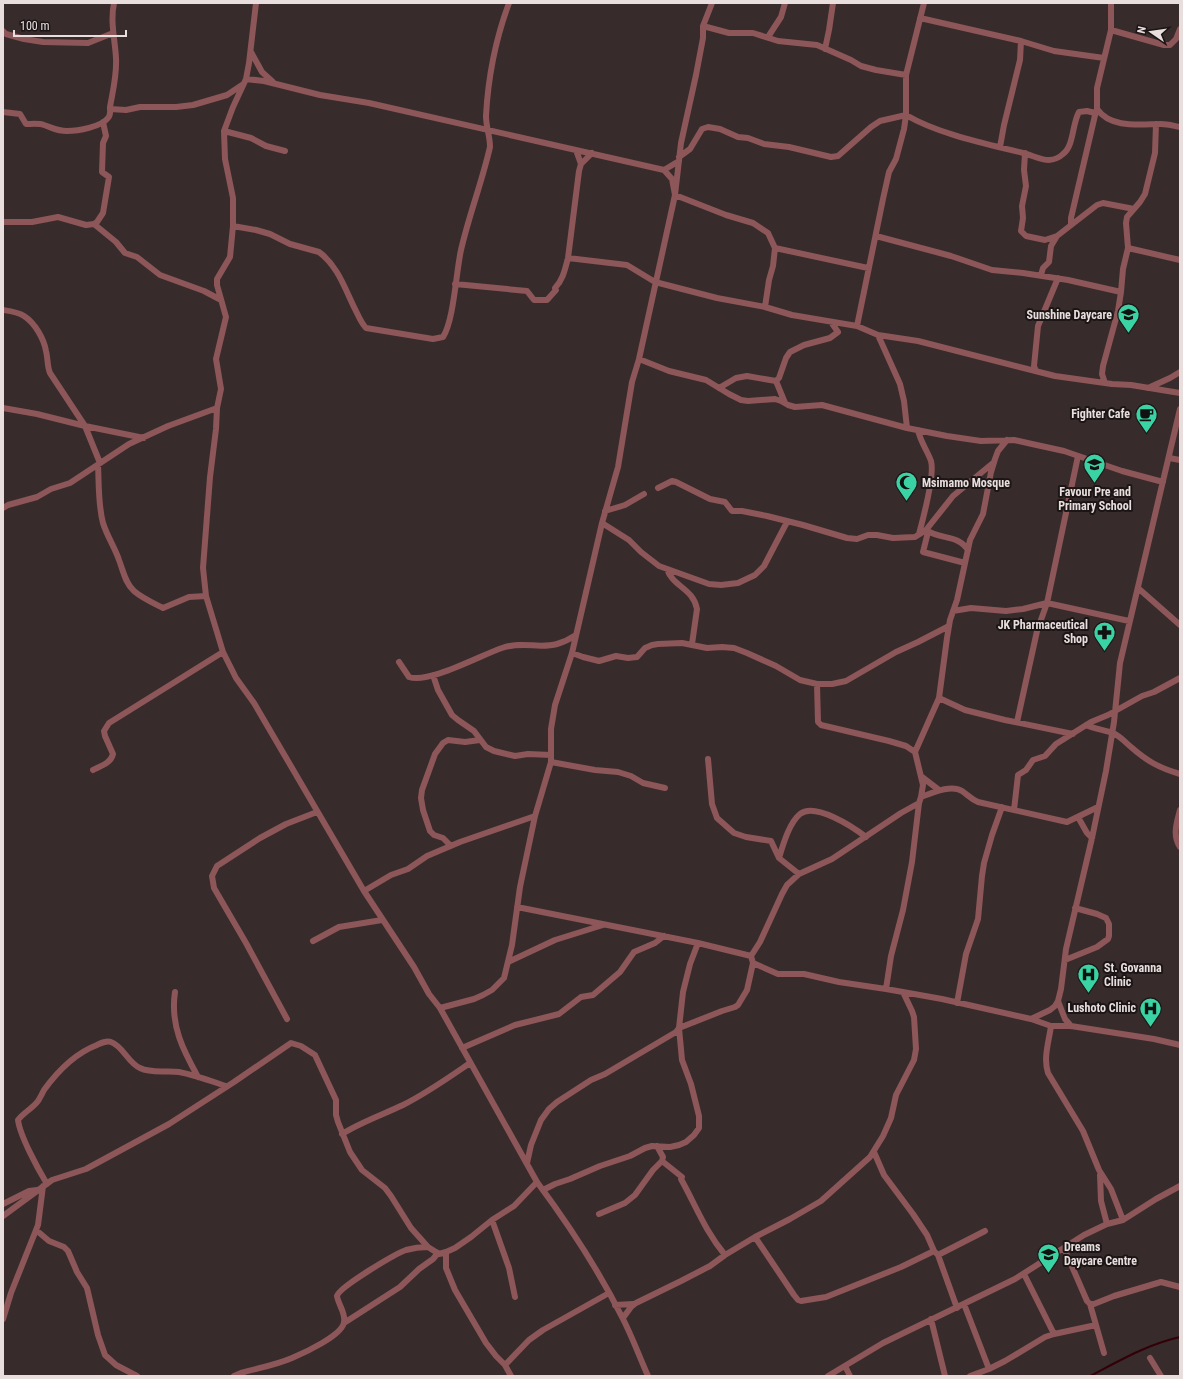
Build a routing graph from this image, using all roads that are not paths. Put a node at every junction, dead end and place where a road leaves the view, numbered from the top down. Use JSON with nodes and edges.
{"nodes":[{"id":1,"x":114,"y":3,"type":"edge"},
{"id":2,"x":256,"y":3,"type":"edge"},
{"id":3,"x":509,"y":3,"type":"edge"},
{"id":4,"x":712,"y":3,"type":"edge"},
{"id":5,"x":785,"y":3,"type":"edge"},
{"id":6,"x":834,"y":3,"type":"edge"},
{"id":7,"x":924,"y":3,"type":"edge"},
{"id":8,"x":1111,"y":3,"type":"edge"},
{"id":9,"x":920,"y":18,"type":"junction"},
{"id":10,"x":703,"y":26,"type":"junction"},
{"id":11,"x":1180,"y":29,"type":"edge"},
{"id":12,"x":1111,"y":30,"type":"junction"},
{"id":13,"x":3,"y":31,"type":"edge"},
{"id":14,"x":113,"y":33,"type":"junction"},
{"id":15,"x":768,"y":37,"type":"junction"},
{"id":16,"x":1021,"y":41,"type":"junction"},
{"id":17,"x":825,"y":49,"type":"junction"},
{"id":18,"x":251,"y":52,"type":"junction"},
{"id":19,"x":1104,"y":58,"type":"junction"},
{"id":20,"x":906,"y":74,"type":"junction"},
{"id":21,"x":245,"y":82,"type":"junction"},
{"id":22,"x":274,"y":83,"type":"junction"},
{"id":23,"x":110,"y":109,"type":"junction"},
{"id":24,"x":1096,"y":111,"type":"junction"},
{"id":25,"x":3,"y":112,"type":"edge"},
{"id":26,"x":906,"y":115,"type":"junction"},
{"id":27,"x":104,"y":122,"type":"junction"},
{"id":28,"x":1156,"y":124,"type":"junction"},
{"id":29,"x":1180,"y":127,"type":"edge"},
{"id":30,"x":487,"y":129,"type":"junction"},
{"id":31,"x":224,"y":131,"type":"junction"},
{"id":32,"x":1000,"y":147,"type":"junction"},
{"id":33,"x":576,"y":150,"type":"junction"},
{"id":34,"x":285,"y":151,"type":"dead end"},
{"id":35,"x":592,"y":153,"type":"junction"},
{"id":36,"x":1025,"y":153,"type":"junction"},
{"id":37,"x":679,"y":159,"type":"junction"},
{"id":38,"x":581,"y":164,"type":"junction"},
{"id":39,"x":664,"y":170,"type":"junction"},
{"id":40,"x":675,"y":195,"type":"junction"},
{"id":41,"x":1134,"y":209,"type":"junction"},
{"id":42,"x":3,"y":222,"type":"edge"},
{"id":43,"x":94,"y":224,"type":"junction"},
{"id":44,"x":1071,"y":224,"type":"junction"},
{"id":45,"x":233,"y":226,"type":"junction"},
{"id":46,"x":876,"y":236,"type":"junction"},
{"id":47,"x":1057,"y":236,"type":"junction"},
{"id":48,"x":775,"y":248,"type":"junction"},
{"id":49,"x":1128,"y":248,"type":"junction"},
{"id":50,"x":568,"y":258,"type":"junction"},
{"id":51,"x":1180,"y":260,"type":"edge"},
{"id":52,"x":868,"y":268,"type":"junction"},
{"id":53,"x":1041,"y":276,"type":"junction"},
{"id":54,"x":1058,"y":278,"type":"junction"},
{"id":55,"x":655,"y":282,"type":"junction"},
{"id":56,"x":455,"y":284,"type":"junction"},
{"id":57,"x":1121,"y":292,"type":"junction"},
{"id":58,"x":221,"y":300,"type":"junction"},
{"id":59,"x":765,"y":307,"type":"junction"},
{"id":60,"x":3,"y":310,"type":"edge"},
{"id":61,"x":831,"y":322,"type":"junction"},
{"id":62,"x":857,"y":326,"type":"junction"},
{"id":63,"x":878,"y":335,"type":"junction"},
{"id":64,"x":639,"y":359,"type":"junction"},
{"id":65,"x":1036,"y":370,"type":"junction"},
{"id":66,"x":1180,"y":372,"type":"edge"},
{"id":67,"x":776,"y":381,"type":"junction"},
{"id":68,"x":1105,"y":383,"type":"junction"},
{"id":69,"x":719,"y":388,"type":"junction"},
{"id":70,"x":1148,"y":388,"type":"junction"},
{"id":71,"x":1180,"y":393,"type":"edge"},
{"id":72,"x":785,"y":403,"type":"junction"},
{"id":73,"x":3,"y":408,"type":"edge"},
{"id":74,"x":217,"y":408,"type":"junction"},
{"id":75,"x":1180,"y":409,"type":"edge"},
{"id":76,"x":85,"y":426,"type":"junction"},
{"id":77,"x":907,"y":428,"type":"junction"},
{"id":78,"x":918,"y":430,"type":"junction"},
{"id":79,"x":144,"y":438,"type":"junction"},
{"id":80,"x":1007,"y":440,"type":"junction"},
{"id":81,"x":1078,"y":456,"type":"junction"},
{"id":82,"x":1169,"y":458,"type":"junction"},
{"id":83,"x":1180,"y":460,"type":"edge"},
{"id":84,"x":993,"y":463,"type":"junction"},
{"id":85,"x":99,"y":464,"type":"junction"},
{"id":86,"x":1163,"y":482,"type":"junction"},
{"id":87,"x":658,"y":488,"type":"dead end"},
{"id":88,"x":644,"y":494,"type":"dead end"},
{"id":89,"x":3,"y":508,"type":"edge"},
{"id":90,"x":605,"y":510,"type":"junction"},
{"id":91,"x":787,"y":522,"type":"junction"},
{"id":92,"x":602,"y":523,"type":"junction"},
{"id":93,"x":927,"y":531,"type":"junction"},
{"id":94,"x":919,"y":534,"type":"junction"},
{"id":95,"x":968,"y":550,"type":"junction"},
{"id":96,"x":965,"y":562,"type":"junction"},
{"id":97,"x":667,"y":569,"type":"junction"},
{"id":98,"x":1138,"y":588,"type":"junction"},
{"id":99,"x":206,"y":596,"type":"junction"},
{"id":100,"x":1047,"y":603,"type":"junction"},
{"id":101,"x":954,"y":611,"type":"junction"},
{"id":102,"x":1129,"y":620,"type":"junction"},
{"id":103,"x":1180,"y":625,"type":"edge"},
{"id":104,"x":949,"y":626,"type":"junction"},
{"id":105,"x":576,"y":635,"type":"junction"},
{"id":106,"x":692,"y":644,"type":"junction"},
{"id":107,"x":223,"y":652,"type":"junction"},
{"id":108,"x":572,"y":653,"type":"junction"},
{"id":109,"x":398,"y":662,"type":"dead end"},
{"id":110,"x":433,"y":675,"type":"junction"},
{"id":111,"x":1180,"y":678,"type":"edge"},
{"id":112,"x":817,"y":684,"type":"junction"},
{"id":113,"x":939,"y":698,"type":"junction"},
{"id":114,"x":1115,"y":712,"type":"junction"},
{"id":115,"x":1017,"y":722,"type":"junction"},
{"id":116,"x":1086,"y":725,"type":"junction"},
{"id":117,"x":1112,"y":733,"type":"junction"},
{"id":118,"x":1073,"y":734,"type":"junction"},
{"id":119,"x":480,"y":740,"type":"junction"},
{"id":120,"x":916,"y":752,"type":"junction"},
{"id":121,"x":551,"y":755,"type":"junction"},
{"id":122,"x":708,"y":759,"type":"dead end"},
{"id":123,"x":551,"y":762,"type":"junction"},
{"id":124,"x":93,"y":770,"type":"dead end"},
{"id":125,"x":1180,"y":774,"type":"edge"},
{"id":126,"x":922,"y":777,"type":"junction"},
{"id":127,"x":665,"y":788,"type":"dead end"},
{"id":128,"x":939,"y":790,"type":"junction"},
{"id":129,"x":920,"y":800,"type":"junction"},
{"id":130,"x":1002,"y":807,"type":"junction"},
{"id":131,"x":1098,"y":807,"type":"junction"},
{"id":132,"x":1014,"y":810,"type":"junction"},
{"id":133,"x":1180,"y":810,"type":"edge"},
{"id":134,"x":317,"y":812,"type":"junction"},
{"id":135,"x":535,"y":816,"type":"junction"},
{"id":136,"x":1078,"y":817,"type":"junction"},
{"id":137,"x":866,"y":837,"type":"junction"},
{"id":138,"x":1092,"y":838,"type":"junction"},
{"id":139,"x":451,"y":846,"type":"junction"},
{"id":140,"x":1180,"y":847,"type":"edge"},
{"id":141,"x":779,"y":858,"type":"junction"},
{"id":142,"x":799,"y":874,"type":"junction"},
{"id":143,"x":364,"y":891,"type":"junction"},
{"id":144,"x":517,"y":907,"type":"junction"},
{"id":145,"x":1075,"y":908,"type":"junction"},
{"id":146,"x":382,"y":920,"type":"junction"},
{"id":147,"x":604,"y":924,"type":"junction"},
{"id":148,"x":664,"y":936,"type":"junction"},
{"id":149,"x":313,"y":941,"type":"dead end"},
{"id":150,"x":698,"y":943,"type":"junction"},
{"id":151,"x":751,"y":956,"type":"junction"},
{"id":152,"x":1064,"y":960,"type":"junction"},
{"id":153,"x":508,"y":962,"type":"junction"},
{"id":154,"x":753,"y":963,"type":"junction"},
{"id":155,"x":886,"y":989,"type":"junction"},
{"id":156,"x":175,"y":992,"type":"dead end"},
{"id":157,"x":903,"y":992,"type":"junction"},
{"id":158,"x":1058,"y":1000,"type":"junction"},
{"id":159,"x":958,"y":1003,"type":"junction"},
{"id":160,"x":440,"y":1008,"type":"junction"},
{"id":161,"x":287,"y":1019,"type":"dead end"},
{"id":162,"x":1032,"y":1019,"type":"junction"},
{"id":163,"x":1051,"y":1026,"type":"junction"},
{"id":164,"x":1071,"y":1026,"type":"junction"},
{"id":165,"x":679,"y":1028,"type":"junction"},
{"id":166,"x":1180,"y":1045,"type":"edge"},
{"id":167,"x":462,"y":1048,"type":"junction"},
{"id":168,"x":470,"y":1063,"type":"junction"},
{"id":169,"x":198,"y":1077,"type":"junction"},
{"id":170,"x":226,"y":1086,"type":"junction"},
{"id":171,"x":342,"y":1134,"type":"junction"},
{"id":172,"x":657,"y":1146,"type":"junction"},
{"id":173,"x":874,"y":1152,"type":"junction"},
{"id":174,"x":662,"y":1161,"type":"junction"},
{"id":175,"x":527,"y":1163,"type":"junction"},
{"id":176,"x":1099,"y":1170,"type":"junction"},
{"id":177,"x":537,"y":1182,"type":"junction"},
{"id":178,"x":1180,"y":1186,"type":"edge"},
{"id":179,"x":43,"y":1187,"type":"junction"},
{"id":180,"x":543,"y":1190,"type":"junction"},
{"id":181,"x":3,"y":1204,"type":"edge"},
{"id":182,"x":599,"y":1214,"type":"dead end"},
{"id":183,"x":3,"y":1216,"type":"edge"},
{"id":184,"x":492,"y":1220,"type":"junction"},
{"id":185,"x":1123,"y":1220,"type":"junction"},
{"id":186,"x":1107,"y":1224,"type":"junction"},
{"id":187,"x":36,"y":1230,"type":"junction"},
{"id":188,"x":985,"y":1231,"type":"dead end"},
{"id":189,"x":755,"y":1237,"type":"junction"},
{"id":190,"x":428,"y":1247,"type":"junction"},
{"id":191,"x":1064,"y":1248,"type":"junction"},
{"id":192,"x":446,"y":1252,"type":"junction"},
{"id":193,"x":438,"y":1253,"type":"junction"},
{"id":194,"x":936,"y":1253,"type":"junction"},
{"id":195,"x":725,"y":1255,"type":"junction"},
{"id":196,"x":1024,"y":1274,"type":"junction"},
{"id":197,"x":1180,"y":1287,"type":"edge"},
{"id":198,"x":609,"y":1293,"type":"junction"},
{"id":199,"x":515,"y":1297,"type":"dead end"},
{"id":200,"x":633,"y":1304,"type":"junction"},
{"id":201,"x":964,"y":1304,"type":"junction"},
{"id":202,"x":1090,"y":1304,"type":"junction"},
{"id":203,"x":615,"y":1305,"type":"junction"},
{"id":204,"x":957,"y":1308,"type":"junction"},
{"id":205,"x":623,"y":1318,"type":"junction"},
{"id":206,"x":3,"y":1319,"type":"edge"},
{"id":207,"x":931,"y":1319,"type":"junction"},
{"id":208,"x":344,"y":1323,"type":"junction"},
{"id":209,"x":1096,"y":1326,"type":"junction"},
{"id":210,"x":1054,"y":1334,"type":"junction"},
{"id":211,"x":1104,"y":1353,"type":"dead end"},
{"id":212,"x":1150,"y":1358,"type":"dead end"},
{"id":213,"x":505,"y":1365,"type":"junction"},
{"id":214,"x":845,"y":1366,"type":"junction"},
{"id":215,"x":989,"y":1369,"type":"junction"},
{"id":216,"x":137,"y":1376,"type":"edge"},
{"id":217,"x":234,"y":1376,"type":"edge"},
{"id":218,"x":511,"y":1376,"type":"edge"},
{"id":219,"x":648,"y":1376,"type":"edge"},
{"id":220,"x":828,"y":1376,"type":"edge"},
{"id":221,"x":850,"y":1376,"type":"edge"},
{"id":222,"x":945,"y":1376,"type":"edge"},
{"id":223,"x":970,"y":1376,"type":"edge"},
{"id":224,"x":1161,"y":1376,"type":"edge"}],
"edges":[{"from":1,"to":14,"type":"street"},
{"from":2,"to":18,"type":"street"},
{"from":3,"to":30,"type":"street"},
{"from":4,"to":10,"type":"street"},
{"from":5,"to":15,"type":"street"},
{"from":6,"to":17,"type":"street"},
{"from":7,"to":9,"type":"street"},
{"from":8,"to":12,"type":"street"},
{"from":9,"to":16,"type":"street"},
{"from":9,"to":20,"type":"street"},
{"from":10,"to":15,"type":"street"},
{"from":10,"to":37,"type":"street"},
{"from":11,"to":12,"type":"street"},
{"from":12,"to":19,"type":"street"},
{"from":13,"to":14,"type":"street"},
{"from":14,"to":23,"type":"street"},
{"from":15,"to":17,"type":"street"},
{"from":16,"to":19,"type":"street"},
{"from":16,"to":32,"type":"street"},
{"from":17,"to":20,"type":"street"},
{"from":18,"to":21,"type":"street"},
{"from":18,"to":22,"type":"street"},
{"from":19,"to":24,"type":"street"},
{"from":20,"to":26,"type":"street"},
{"from":21,"to":22,"type":"street"},
{"from":21,"to":23,"type":"street"},
{"from":21,"to":31,"type":"street"},
{"from":22,"to":30,"type":"street"},
{"from":23,"to":27,"type":"street"},
{"from":24,"to":28,"type":"street"},
{"from":24,"to":36,"type":"street"},
{"from":24,"to":44,"type":"street"},
{"from":25,"to":27,"type":"street"},
{"from":26,"to":32,"type":"street"},
{"from":26,"to":37,"type":"street"},
{"from":26,"to":46,"type":"street"},
{"from":27,"to":43,"type":"street"},
{"from":28,"to":29,"type":"street"},
{"from":28,"to":41,"type":"street"},
{"from":30,"to":33,"type":"street"},
{"from":30,"to":56,"type":"street"},
{"from":31,"to":34,"type":"street"},
{"from":31,"to":45,"type":"street"},
{"from":32,"to":36,"type":"street"},
{"from":33,"to":35,"type":"street"},
{"from":33,"to":38,"type":"street"},
{"from":35,"to":38,"type":"street"},
{"from":35,"to":39,"type":"street"},
{"from":36,"to":47,"type":"street"},
{"from":37,"to":39,"type":"street"},
{"from":37,"to":40,"type":"street"},
{"from":38,"to":50,"type":"street"},
{"from":39,"to":40,"type":"street"},
{"from":40,"to":48,"type":"street"},
{"from":40,"to":55,"type":"street"},
{"from":41,"to":44,"type":"street"},
{"from":41,"to":49,"type":"street"},
{"from":42,"to":43,"type":"street"},
{"from":43,"to":58,"type":"street"},
{"from":44,"to":47,"type":"street"},
{"from":45,"to":56,"type":"street"},
{"from":45,"to":58,"type":"street"},
{"from":46,"to":52,"type":"street"},
{"from":46,"to":53,"type":"street"},
{"from":47,"to":53,"type":"street"},
{"from":48,"to":52,"type":"street"},
{"from":48,"to":59,"type":"street"},
{"from":49,"to":51,"type":"street"},
{"from":49,"to":57,"type":"street"},
{"from":50,"to":55,"type":"street"},
{"from":50,"to":56,"type":"street"},
{"from":52,"to":62,"type":"street"},
{"from":53,"to":54,"type":"street"},
{"from":54,"to":57,"type":"street"},
{"from":54,"to":65,"type":"street"},
{"from":55,"to":59,"type":"street"},
{"from":55,"to":64,"type":"street"},
{"from":57,"to":68,"type":"street"},
{"from":58,"to":74,"type":"street"},
{"from":59,"to":61,"type":"street"},
{"from":60,"to":76,"type":"street"},
{"from":61,"to":62,"type":"street"},
{"from":61,"to":67,"type":"street"},
{"from":62,"to":63,"type":"street"},
{"from":63,"to":65,"type":"street"},
{"from":63,"to":77,"type":"street"},
{"from":64,"to":69,"type":"street"},
{"from":64,"to":90,"type":"street"},
{"from":65,"to":68,"type":"street"},
{"from":66,"to":70,"type":"street"},
{"from":67,"to":69,"type":"street"},
{"from":67,"to":72,"type":"street"},
{"from":68,"to":70,"type":"street"},
{"from":69,"to":72,"type":"street"},
{"from":70,"to":71,"type":"street"},
{"from":72,"to":77,"type":"street"},
{"from":73,"to":76,"type":"street"},
{"from":74,"to":79,"type":"street"},
{"from":74,"to":99,"type":"street"},
{"from":75,"to":82,"type":"street"},
{"from":76,"to":79,"type":"street"},
{"from":76,"to":85,"type":"street"},
{"from":77,"to":78,"type":"street"},
{"from":78,"to":80,"type":"street"},
{"from":78,"to":94,"type":"street"},
{"from":79,"to":85,"type":"street"},
{"from":80,"to":81,"type":"street"},
{"from":80,"to":84,"type":"street"},
{"from":81,"to":86,"type":"street"},
{"from":81,"to":100,"type":"street"},
{"from":82,"to":83,"type":"street"},
{"from":82,"to":86,"type":"street"},
{"from":84,"to":93,"type":"street"},
{"from":84,"to":95,"type":"street"},
{"from":85,"to":89,"type":"street"},
{"from":85,"to":99,"type":"street"},
{"from":86,"to":98,"type":"street"},
{"from":87,"to":91,"type":"street"},
{"from":88,"to":90,"type":"street"},
{"from":90,"to":92,"type":"street"},
{"from":91,"to":94,"type":"street"},
{"from":91,"to":97,"type":"street"},
{"from":92,"to":97,"type":"street"},
{"from":92,"to":105,"type":"street"},
{"from":93,"to":94,"type":"street"},
{"from":93,"to":95,"type":"street"},
{"from":93,"to":96,"type":"street"},
{"from":95,"to":96,"type":"street"},
{"from":96,"to":101,"type":"street"},
{"from":97,"to":106,"type":"street"},
{"from":98,"to":102,"type":"street"},
{"from":98,"to":103,"type":"street"},
{"from":99,"to":107,"type":"street"},
{"from":100,"to":101,"type":"street"},
{"from":100,"to":102,"type":"street"},
{"from":100,"to":115,"type":"street"},
{"from":101,"to":104,"type":"street"},
{"from":102,"to":114,"type":"street"},
{"from":104,"to":112,"type":"street"},
{"from":104,"to":113,"type":"street"},
{"from":105,"to":108,"type":"street"},
{"from":105,"to":110,"type":"street"},
{"from":106,"to":108,"type":"street"},
{"from":106,"to":112,"type":"street"},
{"from":107,"to":124,"type":"street"},
{"from":107,"to":134,"type":"street"},
{"from":108,"to":121,"type":"street"},
{"from":109,"to":110,"type":"street"},
{"from":110,"to":119,"type":"street"},
{"from":111,"to":114,"type":"street"},
{"from":112,"to":120,"type":"street"},
{"from":113,"to":115,"type":"street"},
{"from":113,"to":120,"type":"street"},
{"from":114,"to":116,"type":"street"},
{"from":114,"to":117,"type":"street"},
{"from":115,"to":118,"type":"street"},
{"from":116,"to":117,"type":"street"},
{"from":116,"to":118,"type":"street"},
{"from":117,"to":125,"type":"street"},
{"from":117,"to":131,"type":"street"},
{"from":118,"to":132,"type":"street"},
{"from":119,"to":121,"type":"street"},
{"from":119,"to":139,"type":"street"},
{"from":120,"to":126,"type":"street"},
{"from":121,"to":123,"type":"street"},
{"from":122,"to":141,"type":"street"},
{"from":123,"to":127,"type":"street"},
{"from":123,"to":135,"type":"street"},
{"from":126,"to":128,"type":"street"},
{"from":126,"to":129,"type":"street"},
{"from":128,"to":129,"type":"street"},
{"from":128,"to":130,"type":"street"},
{"from":129,"to":137,"type":"street"},
{"from":129,"to":155,"type":"street"},
{"from":130,"to":132,"type":"street"},
{"from":130,"to":159,"type":"street"},
{"from":131,"to":136,"type":"street"},
{"from":131,"to":138,"type":"street"},
{"from":132,"to":136,"type":"street"},
{"from":133,"to":140,"type":"street"},
{"from":134,"to":143,"type":"street"},
{"from":134,"to":161,"type":"street"},
{"from":135,"to":139,"type":"street"},
{"from":135,"to":144,"type":"street"},
{"from":136,"to":138,"type":"street"},
{"from":137,"to":141,"type":"street"},
{"from":137,"to":142,"type":"street"},
{"from":138,"to":145,"type":"street"},
{"from":139,"to":143,"type":"street"},
{"from":141,"to":142,"type":"street"},
{"from":142,"to":151,"type":"street"},
{"from":143,"to":146,"type":"street"},
{"from":144,"to":147,"type":"street"},
{"from":144,"to":153,"type":"street"},
{"from":145,"to":152,"type":"street"},
{"from":145,"to":152,"type":"street"},
{"from":146,"to":149,"type":"street"},
{"from":146,"to":160,"type":"street"},
{"from":147,"to":148,"type":"street"},
{"from":147,"to":153,"type":"street"},
{"from":148,"to":150,"type":"street"},
{"from":148,"to":167,"type":"street"},
{"from":150,"to":151,"type":"street"},
{"from":150,"to":165,"type":"street"},
{"from":151,"to":154,"type":"street"},
{"from":152,"to":158,"type":"street"},
{"from":153,"to":160,"type":"street"},
{"from":154,"to":155,"type":"street"},
{"from":154,"to":165,"type":"street"},
{"from":155,"to":157,"type":"street"},
{"from":156,"to":169,"type":"street"},
{"from":157,"to":159,"type":"street"},
{"from":157,"to":173,"type":"street"},
{"from":158,"to":162,"type":"street"},
{"from":158,"to":164,"type":"street"},
{"from":159,"to":162,"type":"street"},
{"from":160,"to":167,"type":"street"},
{"from":162,"to":163,"type":"street"},
{"from":163,"to":164,"type":"street"},
{"from":163,"to":176,"type":"street"},
{"from":164,"to":166,"type":"street"},
{"from":165,"to":172,"type":"street"},
{"from":165,"to":175,"type":"street"},
{"from":167,"to":168,"type":"street"},
{"from":168,"to":171,"type":"street"},
{"from":168,"to":175,"type":"street"},
{"from":169,"to":170,"type":"street"},
{"from":169,"to":179,"type":"street"},
{"from":170,"to":171,"type":"street"},
{"from":170,"to":179,"type":"street"},
{"from":171,"to":190,"type":"street"},
{"from":172,"to":174,"type":"street"},
{"from":172,"to":180,"type":"street"},
{"from":173,"to":189,"type":"street"},
{"from":173,"to":194,"type":"street"},
{"from":174,"to":182,"type":"street"},
{"from":174,"to":195,"type":"street"},
{"from":175,"to":177,"type":"street"},
{"from":176,"to":185,"type":"street"},
{"from":176,"to":186,"type":"street"},
{"from":177,"to":180,"type":"street"},
{"from":177,"to":184,"type":"street"},
{"from":178,"to":185,"type":"street"},
{"from":179,"to":181,"type":"street"},
{"from":179,"to":183,"type":"street"},
{"from":179,"to":187,"type":"street"},
{"from":180,"to":198,"type":"street"},
{"from":184,"to":192,"type":"street"},
{"from":184,"to":199,"type":"street"},
{"from":185,"to":186,"type":"street"},
{"from":186,"to":191,"type":"street"},
{"from":187,"to":206,"type":"street"},
{"from":187,"to":216,"type":"street"},
{"from":188,"to":194,"type":"street"},
{"from":189,"to":194,"type":"street"},
{"from":189,"to":195,"type":"street"},
{"from":190,"to":193,"type":"street"},
{"from":190,"to":208,"type":"street"},
{"from":191,"to":196,"type":"street"},
{"from":191,"to":202,"type":"street"},
{"from":192,"to":193,"type":"street"},
{"from":192,"to":213,"type":"street"},
{"from":193,"to":208,"type":"street"},
{"from":194,"to":204,"type":"street"},
{"from":195,"to":200,"type":"street"},
{"from":196,"to":201,"type":"street"},
{"from":196,"to":210,"type":"street"},
{"from":197,"to":202,"type":"street"},
{"from":198,"to":203,"type":"street"},
{"from":198,"to":213,"type":"street"},
{"from":200,"to":203,"type":"street"},
{"from":200,"to":205,"type":"street"},
{"from":201,"to":204,"type":"street"},
{"from":201,"to":215,"type":"street"},
{"from":202,"to":209,"type":"street"},
{"from":203,"to":205,"type":"street"},
{"from":204,"to":207,"type":"street"},
{"from":205,"to":219,"type":"street"},
{"from":207,"to":214,"type":"street"},
{"from":207,"to":222,"type":"street"},
{"from":208,"to":217,"type":"street"},
{"from":209,"to":210,"type":"street"},
{"from":209,"to":211,"type":"street"},
{"from":210,"to":215,"type":"street"},
{"from":212,"to":224,"type":"street"},
{"from":213,"to":218,"type":"street"},
{"from":214,"to":220,"type":"street"},
{"from":214,"to":221,"type":"street"},
{"from":215,"to":223,"type":"street"}]}
